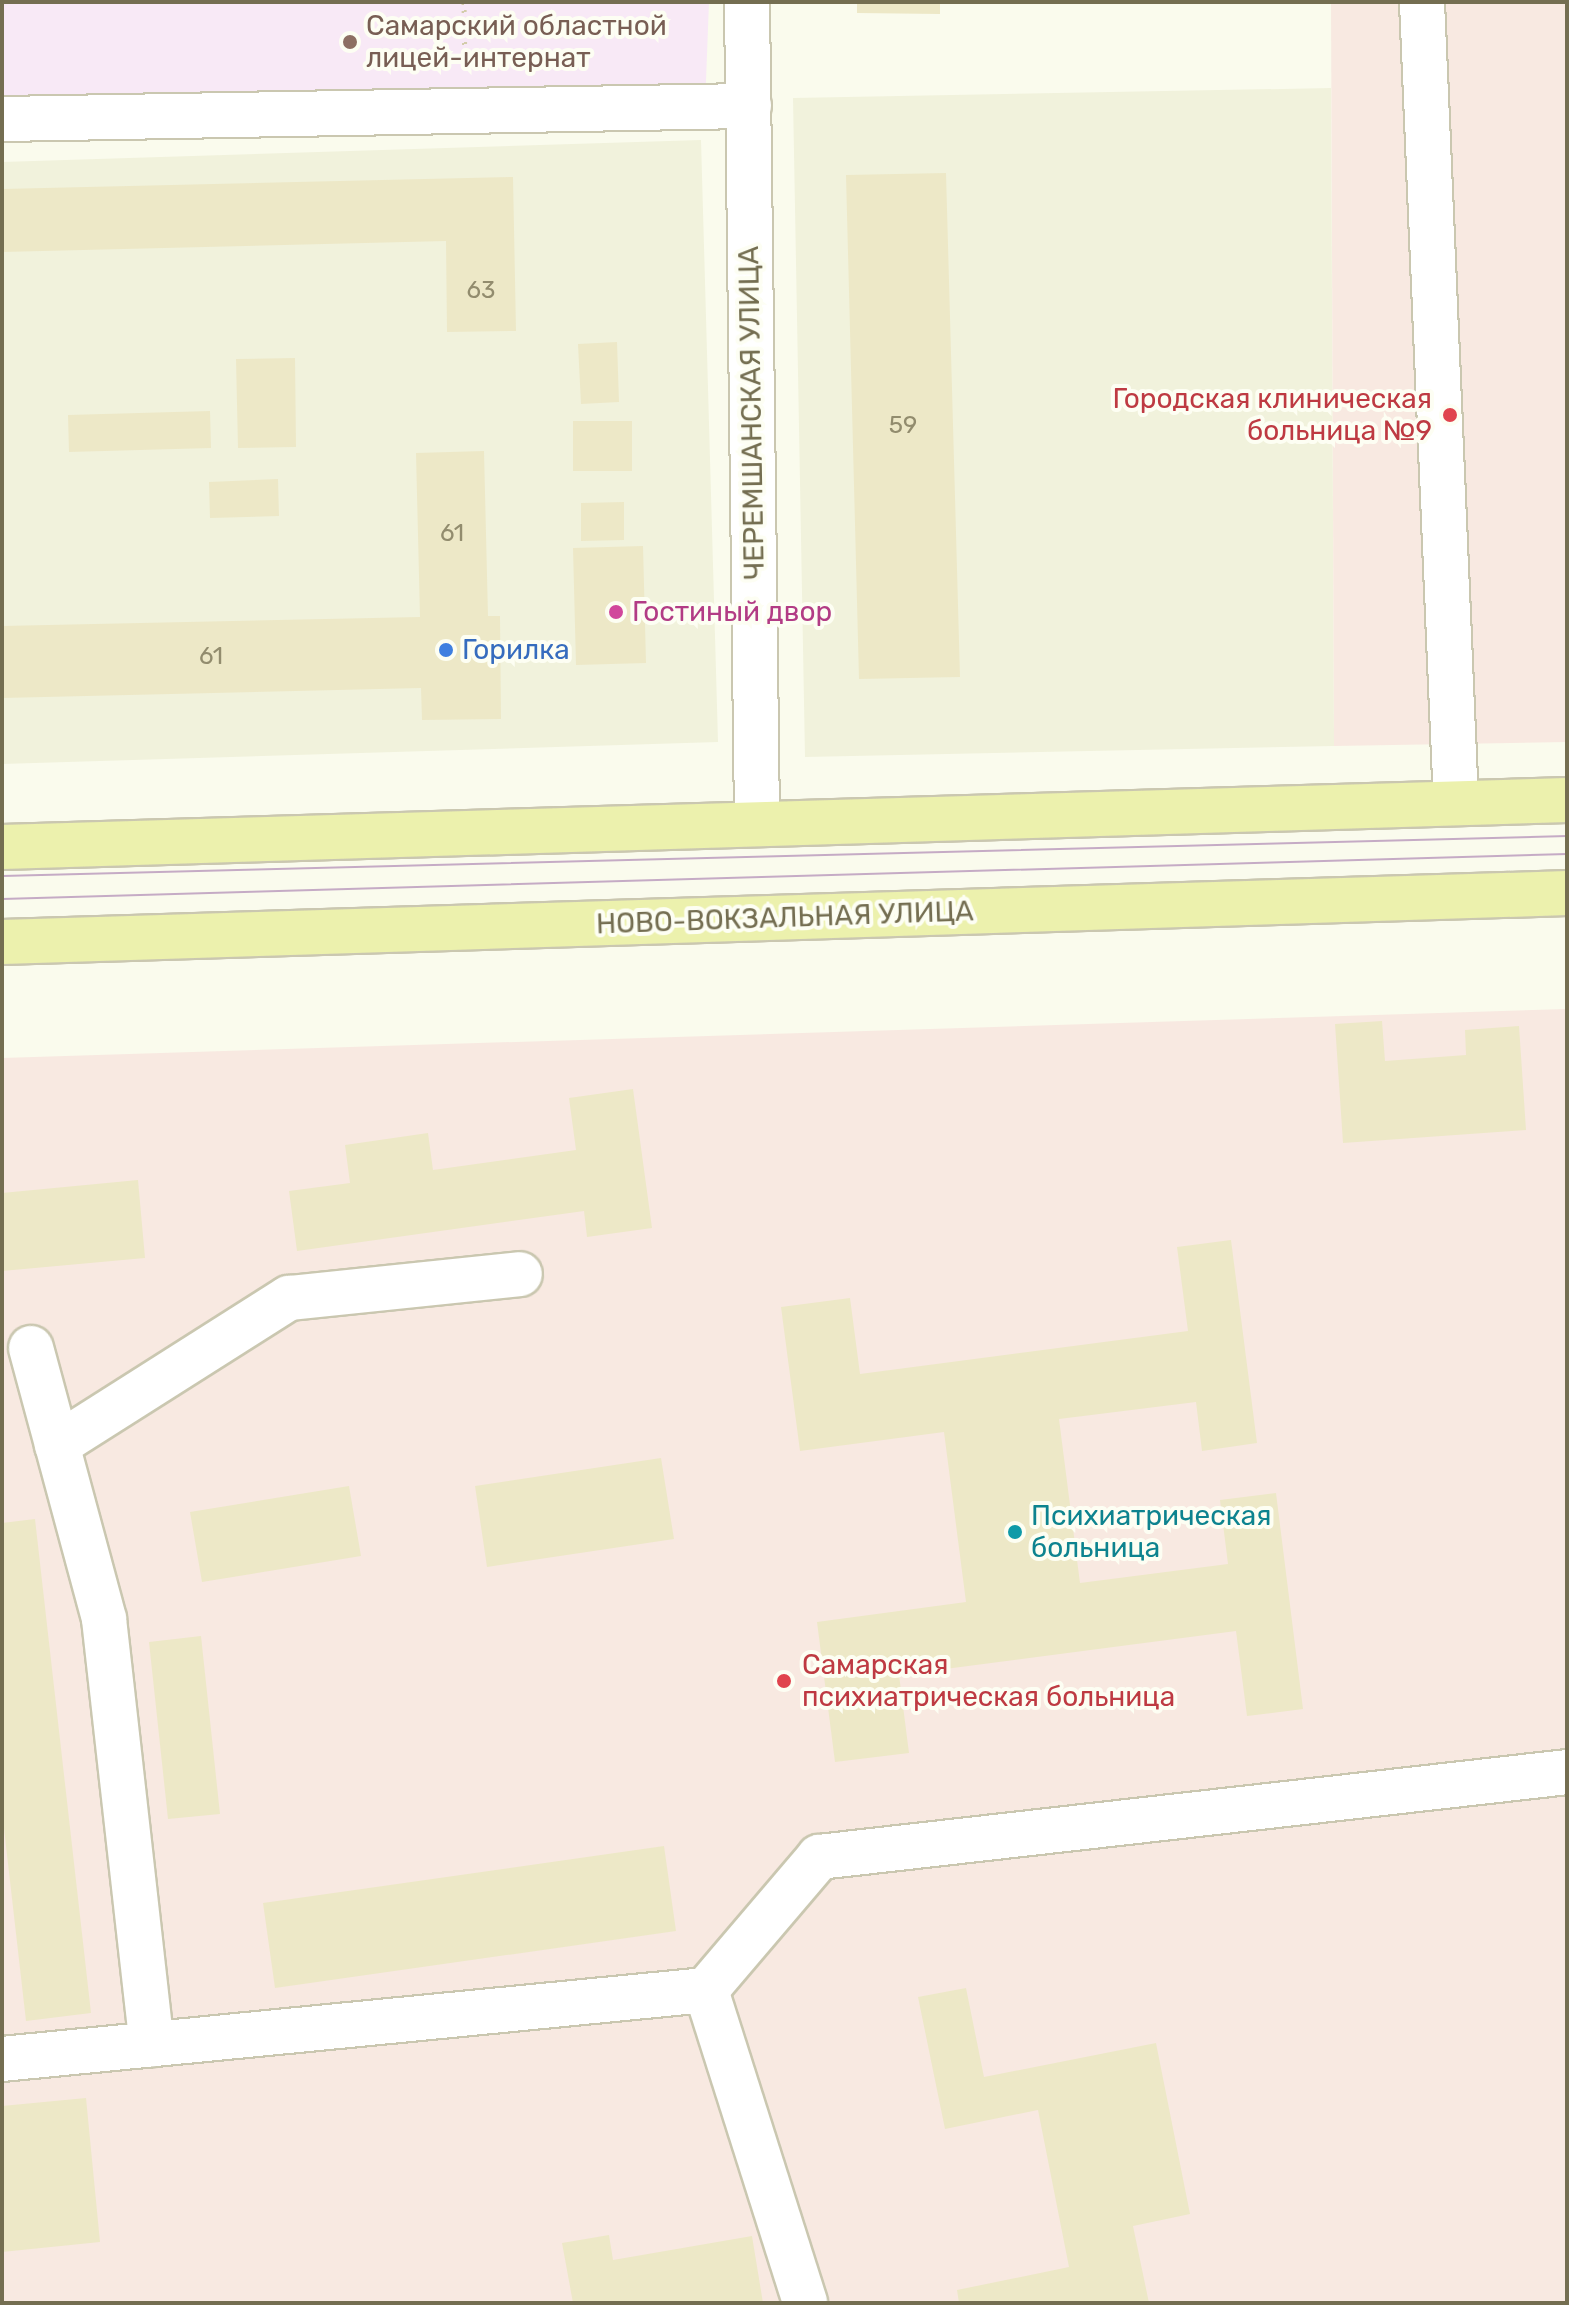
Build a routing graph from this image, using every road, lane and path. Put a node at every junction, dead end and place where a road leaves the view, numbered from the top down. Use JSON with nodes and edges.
{"nodes":[{"id":1,"x":464,"y":2,"type":"edge"},
{"id":2,"x":747,"y":2,"type":"edge"},
{"id":3,"x":1422,"y":2,"type":"edge"},
{"id":4,"x":465,"y":73,"type":"dead end"},
{"id":5,"x":749,"y":106,"type":"junction"},
{"id":6,"x":2,"y":119,"type":"edge"},
{"id":7,"x":1567,"y":800,"type":"edge"},
{"id":8,"x":1456,"y":803,"type":"junction"},
{"id":9,"x":757,"y":824,"type":"junction"},
{"id":10,"x":2,"y":847,"type":"edge"},
{"id":11,"x":1567,"y":893,"type":"edge"},
{"id":12,"x":2,"y":942,"type":"edge"},
{"id":13,"x":520,"y":1274,"type":"dead end"},
{"id":14,"x":31,"y":1348,"type":"dead end"},
{"id":15,"x":57,"y":1445,"type":"junction"},
{"id":16,"x":1567,"y":1772,"type":"edge"},
{"id":17,"x":706,"y":1990,"type":"junction"},
{"id":18,"x":152,"y":2044,"type":"junction"},
{"id":19,"x":2,"y":2059,"type":"edge"},
{"id":20,"x":805,"y":2303,"type":"edge"}],
"edges":[{"from":1,"to":4,"type":"path"},
{"from":2,"to":5,"type":"street","name":"ЧЕРЕМШАНСКАЯ УЛИЦА"},
{"from":3,"to":8,"type":"street"},
{"from":5,"to":6,"type":"street"},
{"from":5,"to":9,"type":"street","name":"ЧЕРЕМШАНСКАЯ УЛИЦА"},
{"from":7,"to":8,"type":"main road"},
{"from":8,"to":9,"type":"main road"},
{"from":9,"to":10,"type":"main road"},
{"from":11,"to":12,"type":"main road","name":"НОВО-ВОКЗАЛЬНАЯ УЛИЦА"},
{"from":13,"to":15,"type":"street"},
{"from":14,"to":15,"type":"street"},
{"from":15,"to":18,"type":"street"},
{"from":16,"to":17,"type":"street"},
{"from":17,"to":18,"type":"street"},
{"from":17,"to":20,"type":"street"},
{"from":18,"to":19,"type":"street"}]}
